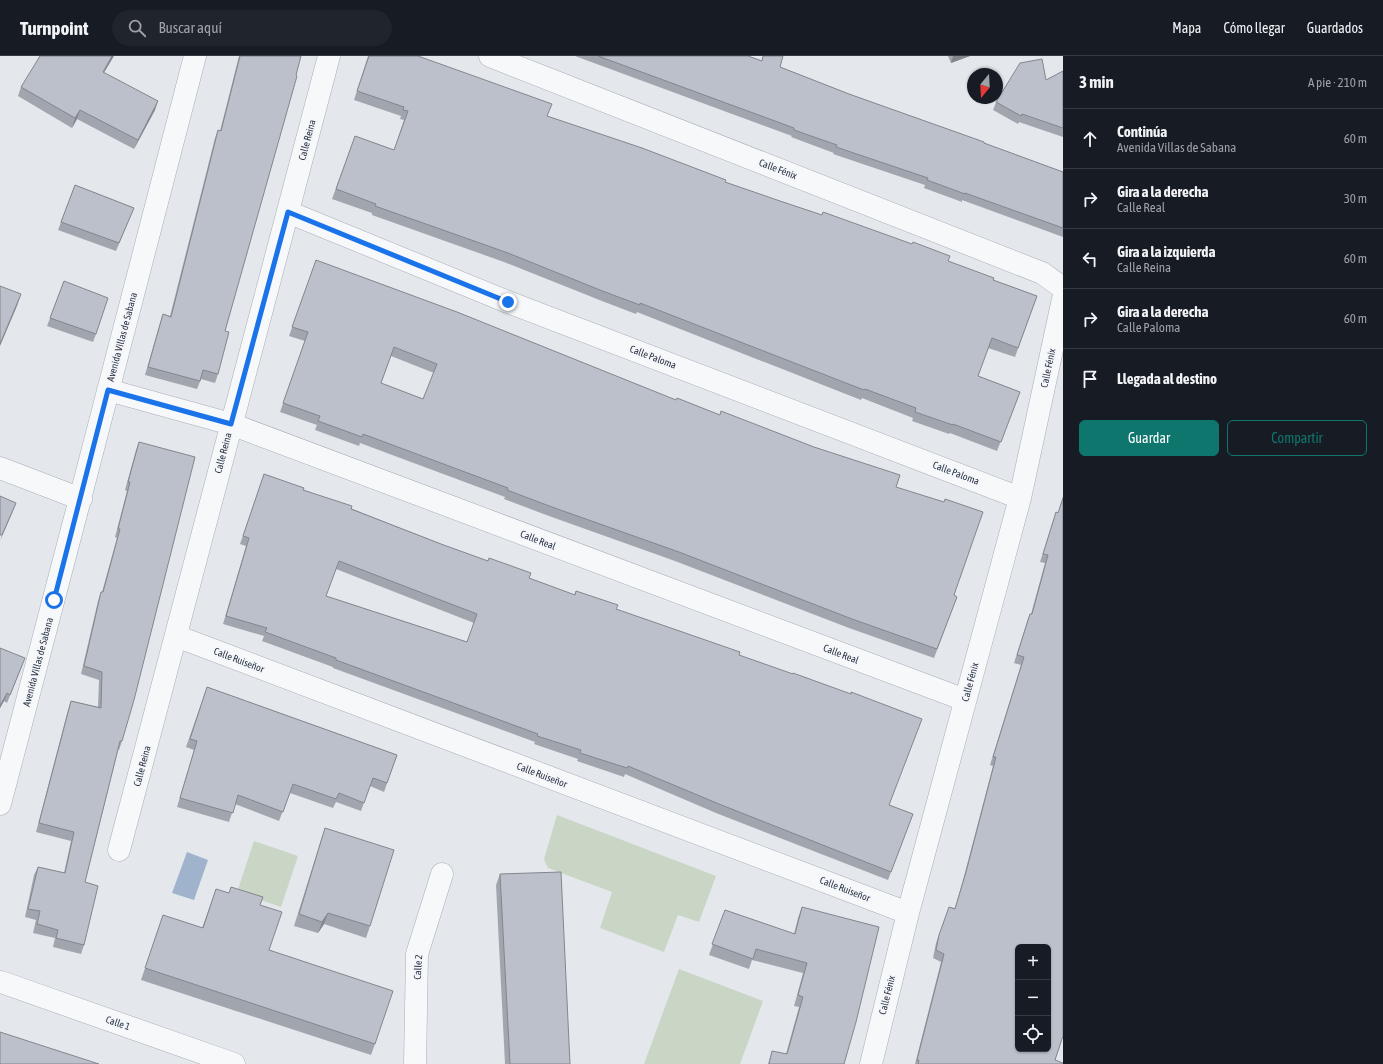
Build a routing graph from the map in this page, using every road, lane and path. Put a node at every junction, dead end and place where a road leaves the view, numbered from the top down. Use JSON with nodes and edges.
{"nodes":[{"id":1,"x":195,"y":56,"type":"edge"},
{"id":2,"x":329,"y":56,"type":"edge"},
{"id":3,"x":490,"y":56,"type":"edge"},
{"id":4,"x":288,"y":212,"type":"junction"},
{"id":5,"x":1063,"y":288,"type":"edge"},
{"id":6,"x":1063,"y":299,"type":"edge"},
{"id":7,"x":108,"y":390,"type":"junction"},
{"id":8,"x":231,"y":424,"type":"junction"},
{"id":9,"x":0,"y":468,"type":"edge"},
{"id":10,"x":1020,"y":498,"type":"junction"},
{"id":11,"x":81,"y":499,"type":"junction"},
{"id":12,"x":176,"y":636,"type":"junction"},
{"id":13,"x":965,"y":700,"type":"junction"},
{"id":14,"x":0,"y":804,"type":"edge"},
{"id":15,"x":120,"y":850,"type":"dead end"},
{"id":16,"x":442,"y":874,"type":"dead end"},
{"id":17,"x":908,"y":913,"type":"junction"},
{"id":18,"x":1,"y":982,"type":"dead end"},
{"id":19,"x":234,"y":1064,"type":"edge"},
{"id":20,"x":415,"y":1064,"type":"edge"},
{"id":21,"x":870,"y":1064,"type":"edge"}],
"edges":[{"from":1,"to":7,"type":"street","name":"Avenida Villas de Sabana"},
{"from":2,"to":4,"type":"street","name":"Calle Reina"},
{"from":3,"to":5,"type":"street","name":"Calle Fénix"},
{"from":4,"to":8,"type":"street","name":"Calle Reina"},
{"from":4,"to":10,"type":"street","name":"Calle Paloma"},
{"from":6,"to":10,"type":"street","name":"Calle Fénix"},
{"from":7,"to":8,"type":"street","name":"Calle Real"},
{"from":7,"to":11,"type":"street","name":"Avenida Villas de Sabana"},
{"from":8,"to":12,"type":"street","name":"Calle Reina"},
{"from":8,"to":13,"type":"street","name":"Calle Real"},
{"from":9,"to":11,"type":"street"},
{"from":10,"to":13,"type":"street","name":"Calle Fénix"},
{"from":11,"to":14,"type":"street","name":"Avenida Villas de Sabana"},
{"from":12,"to":15,"type":"street","name":"Calle Reina"},
{"from":12,"to":17,"type":"street","name":"Calle Ruiseñor"},
{"from":13,"to":17,"type":"street","name":"Calle Fénix"},
{"from":16,"to":20,"type":"street","name":"Calle 2"},
{"from":17,"to":21,"type":"street","name":"Calle Fénix"},
{"from":18,"to":19,"type":"street","name":"Calle 1"}]}
